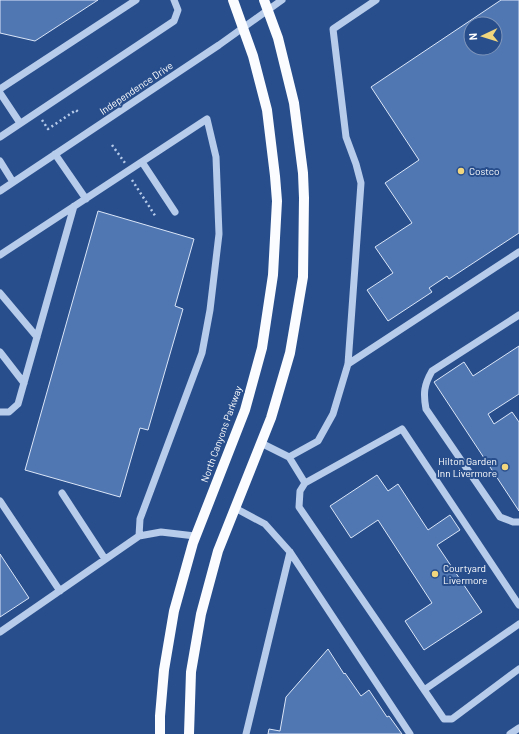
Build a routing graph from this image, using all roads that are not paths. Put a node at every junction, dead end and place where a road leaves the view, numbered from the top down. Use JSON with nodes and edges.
{"nodes":[{"id":1,"x":136,"y":0,"type":"edge"},
{"id":2,"x":174,"y":0,"type":"edge"},
{"id":3,"x":233,"y":0,"type":"edge"},
{"id":4,"x":264,"y":0,"type":"edge"},
{"id":5,"x":282,"y":0,"type":"edge"},
{"id":6,"x":376,"y":0,"type":"edge"},
{"id":7,"x":268,"y":10,"type":"junction"},
{"id":8,"x":244,"y":27,"type":"junction"},
{"id":9,"x":0,"y":89,"type":"edge"},
{"id":10,"x":0,"y":93,"type":"edge"},
{"id":11,"x":20,"y":123,"type":"junction"},
{"id":12,"x":0,"y":137,"type":"edge"},
{"id":13,"x":55,"y":154,"type":"junction"},
{"id":14,"x":0,"y":161,"type":"edge"},
{"id":15,"x":142,"y":162,"type":"junction"},
{"id":16,"x":13,"y":182,"type":"junction"},
{"id":17,"x":0,"y":191,"type":"edge"},
{"id":18,"x":86,"y":199,"type":"junction"},
{"id":19,"x":74,"y":206,"type":"junction"},
{"id":20,"x":175,"y":212,"type":"dead end"},
{"id":21,"x":519,"y":252,"type":"edge"},
{"id":22,"x":0,"y":255,"type":"edge"},
{"id":23,"x":0,"y":293,"type":"edge"},
{"id":24,"x":519,"y":315,"type":"edge"},
{"id":25,"x":37,"y":337,"type":"junction"},
{"id":26,"x":0,"y":352,"type":"edge"},
{"id":27,"x":348,"y":364,"type":"junction"},
{"id":28,"x":24,"y":382,"type":"junction"},
{"id":29,"x":0,"y":412,"type":"edge"},
{"id":30,"x":261,"y":443,"type":"junction"},
{"id":31,"x":289,"y":457,"type":"junction"},
{"id":32,"x":305,"y":483,"type":"junction"},
{"id":33,"x":62,"y":493,"type":"dead end"},
{"id":34,"x":0,"y":501,"type":"edge"},
{"id":35,"x":235,"y":508,"type":"junction"},
{"id":36,"x":519,"y":522,"type":"edge"},
{"id":37,"x":139,"y":536,"type":"junction"},
{"id":38,"x":196,"y":536,"type":"junction"},
{"id":39,"x":290,"y":552,"type":"junction"},
{"id":40,"x":106,"y":559,"type":"junction"},
{"id":41,"x":60,"y":591,"type":"junction"},
{"id":42,"x":519,"y":605,"type":"edge"},
{"id":43,"x":519,"y":624,"type":"edge"},
{"id":44,"x":0,"y":632,"type":"edge"},
{"id":45,"x":519,"y":669,"type":"edge"},
{"id":46,"x":424,"y":690,"type":"junction"},
{"id":47,"x":519,"y":728,"type":"edge"},
{"id":48,"x":160,"y":734,"type":"edge"},
{"id":49,"x":188,"y":734,"type":"edge"},
{"id":50,"x":246,"y":734,"type":"edge"},
{"id":51,"x":410,"y":734,"type":"edge"},
{"id":52,"x":510,"y":734,"type":"edge"}],
"edges":[{"from":1,"to":9,"type":"street"},
{"from":2,"to":11,"type":"street"},
{"from":3,"to":8,"type":"main road","name":"North Canyons Parkway"},
{"from":4,"to":7,"type":"main road"},
{"from":5,"to":7,"type":"street","name":"Independence Drive"},
{"from":6,"to":27,"type":"street"},
{"from":7,"to":8,"type":"street","name":"Independence Drive"},
{"from":7,"to":30,"type":"main road"},
{"from":8,"to":13,"type":"street","name":"Independence Drive"},
{"from":8,"to":38,"type":"main road","name":"North Canyons Parkway"},
{"from":10,"to":11,"type":"street"},
{"from":11,"to":12,"type":"street"},
{"from":13,"to":16,"type":"street","name":"Independence Drive"},
{"from":13,"to":18,"type":"street"},
{"from":14,"to":16,"type":"street"},
{"from":15,"to":18,"type":"street"},
{"from":15,"to":20,"type":"street"},
{"from":15,"to":37,"type":"street"},
{"from":16,"to":17,"type":"street","name":"Independence Drive"},
{"from":18,"to":19,"type":"street"},
{"from":19,"to":22,"type":"street"},
{"from":19,"to":25,"type":"street"},
{"from":21,"to":27,"type":"street"},
{"from":23,"to":25,"type":"street"},
{"from":24,"to":36,"type":"street"},
{"from":25,"to":28,"type":"street"},
{"from":26,"to":28,"type":"street"},
{"from":27,"to":31,"type":"street"},
{"from":28,"to":29,"type":"street"},
{"from":30,"to":31,"type":"street"},
{"from":30,"to":35,"type":"main road"},
{"from":31,"to":32,"type":"street"},
{"from":32,"to":42,"type":"street"},
{"from":32,"to":46,"type":"street"},
{"from":33,"to":40,"type":"street"},
{"from":34,"to":41,"type":"street"},
{"from":35,"to":39,"type":"street"},
{"from":35,"to":49,"type":"main road"},
{"from":37,"to":38,"type":"street"},
{"from":37,"to":40,"type":"street"},
{"from":38,"to":48,"type":"main road","name":"North Canyons Parkway"},
{"from":39,"to":50,"type":"street"},
{"from":39,"to":51,"type":"street"},
{"from":40,"to":41,"type":"street"},
{"from":41,"to":44,"type":"street"},
{"from":43,"to":46,"type":"street"},
{"from":45,"to":46,"type":"street"},
{"from":47,"to":52,"type":"street"}]}
